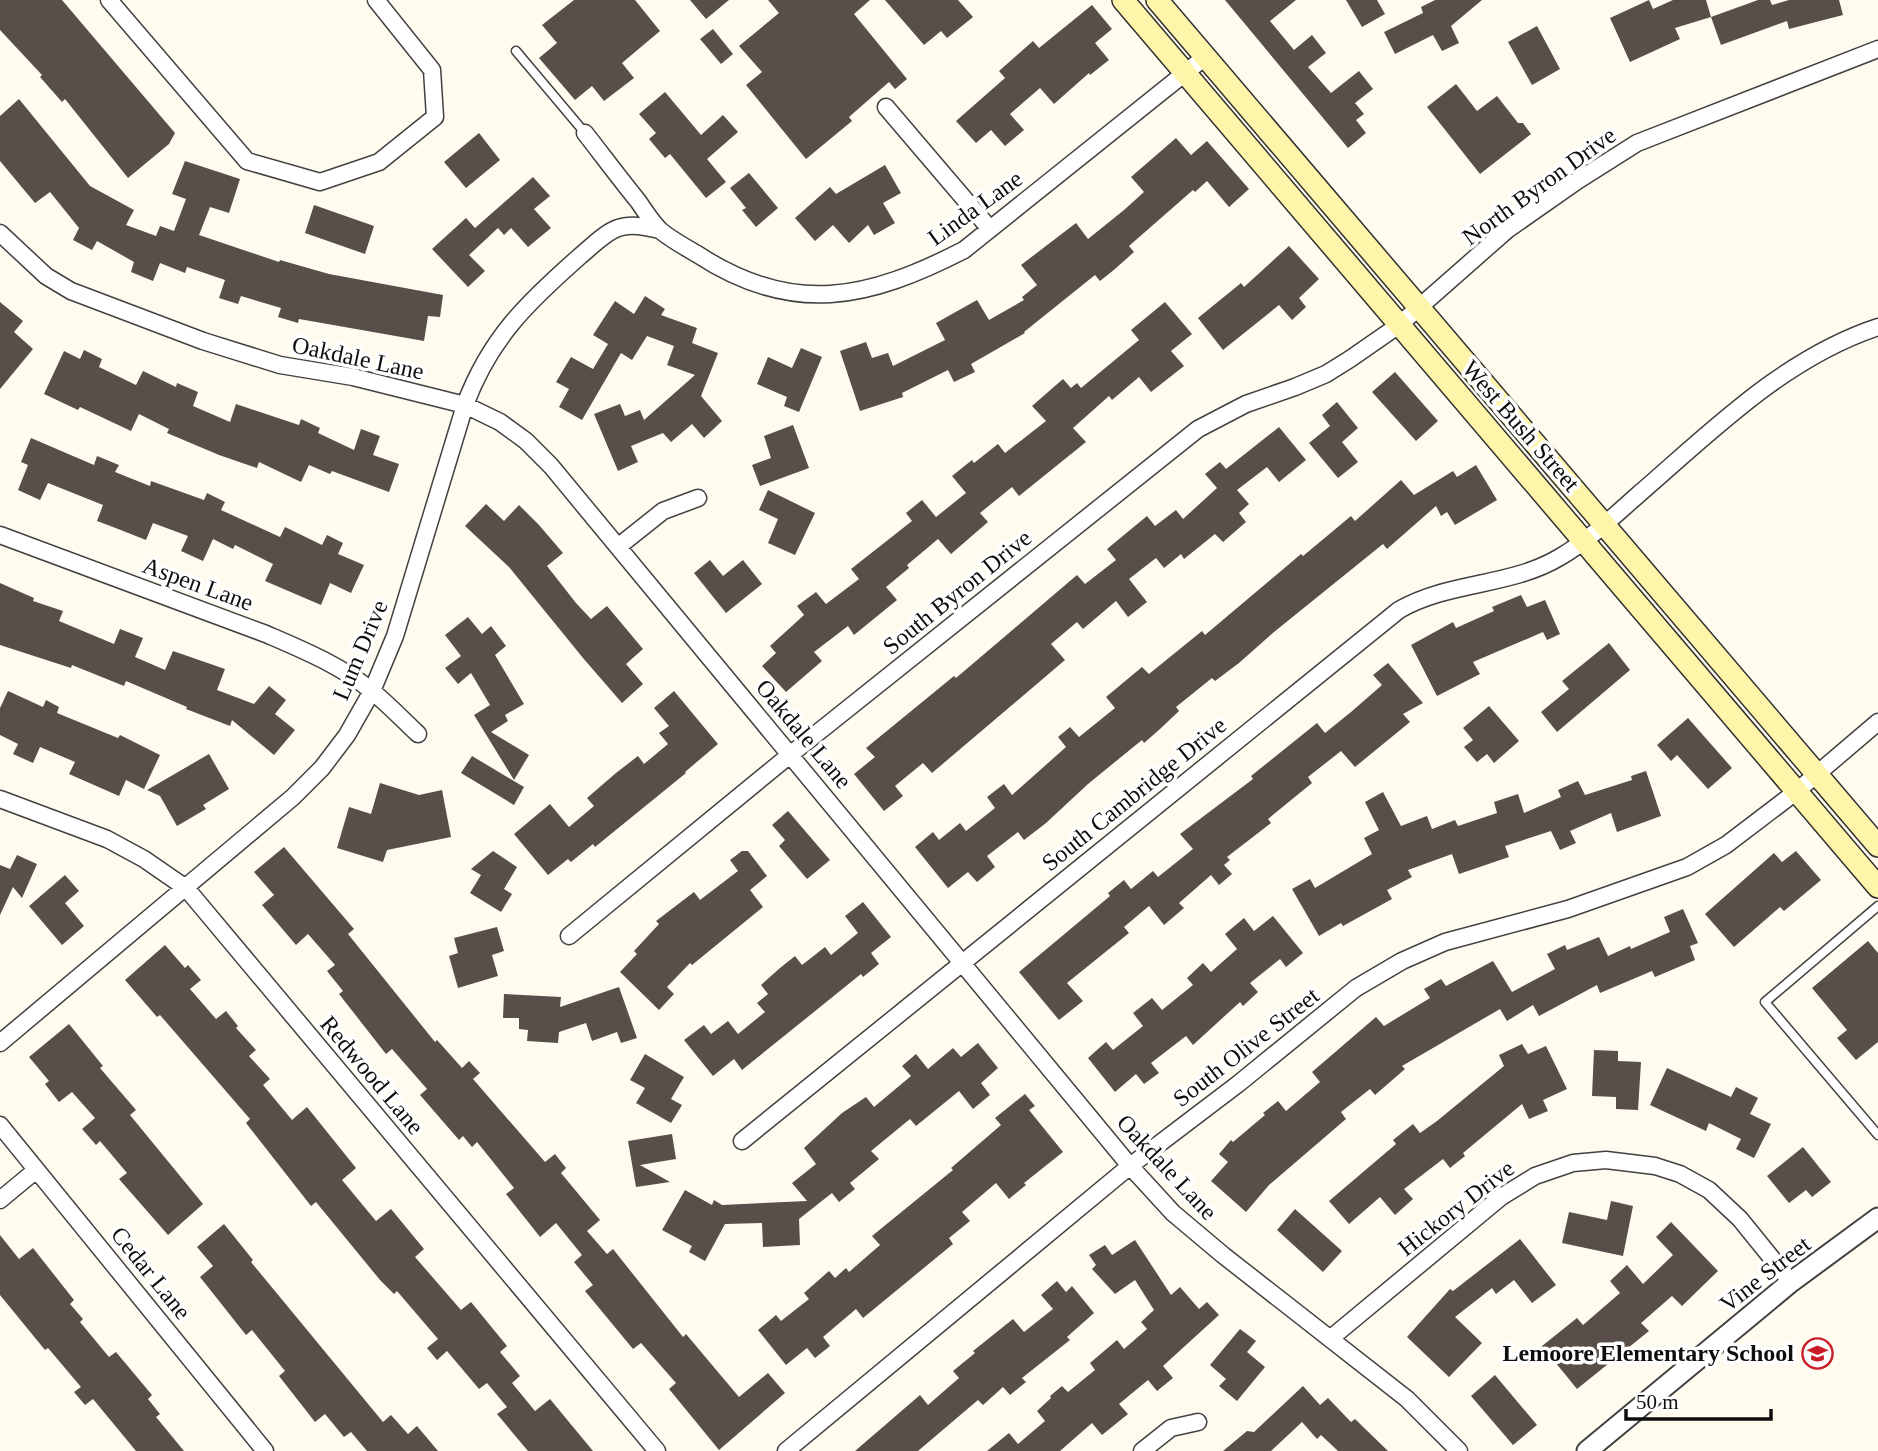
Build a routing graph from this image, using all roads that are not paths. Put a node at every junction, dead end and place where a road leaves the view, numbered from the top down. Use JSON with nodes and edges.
{"nodes":[{"id":1,"x":109,"y":0,"type":"edge"},
{"id":2,"x":376,"y":0,"type":"edge"},
{"id":3,"x":1123,"y":0,"type":"edge"},
{"id":4,"x":1157,"y":0,"type":"edge"},
{"id":5,"x":1878,"y":49,"type":"edge"},
{"id":6,"x":516,"y":51,"type":"dead end"},
{"id":7,"x":1205,"y":57,"type":"junction"},
{"id":8,"x":1185,"y":74,"type":"junction"},
{"id":9,"x":886,"y":107,"type":"dead end"},
{"id":10,"x":585,"y":134,"type":"joint"},
{"id":11,"x":990,"y":229,"type":"junction"},
{"id":12,"x":660,"y":230,"type":"junction"},
{"id":13,"x":0,"y":233,"type":"edge"},
{"id":14,"x":1418,"y":308,"type":"junction"},
{"id":15,"x":1399,"y":325,"type":"junction"},
{"id":16,"x":1878,"y":327,"type":"edge"},
{"id":17,"x":466,"y":405,"type":"junction"},
{"id":18,"x":698,"y":498,"type":"dead end"},
{"id":19,"x":1604,"y":524,"type":"junction"},
{"id":20,"x":0,"y":535,"type":"edge"},
{"id":21,"x":1584,"y":540,"type":"junction"},
{"id":22,"x":619,"y":546,"type":"junction"},
{"id":23,"x":372,"y":691,"type":"junction"},
{"id":24,"x":1878,"y":722,"type":"edge"},
{"id":25,"x":418,"y":734,"type":"dead end"},
{"id":26,"x":791,"y":754,"type":"junction"},
{"id":27,"x":1817,"y":773,"type":"junction"},
{"id":28,"x":1797,"y":791,"type":"junction"},
{"id":29,"x":0,"y":799,"type":"edge"},
{"id":30,"x":1878,"y":846,"type":"edge"},
{"id":31,"x":1878,"y":887,"type":"edge"},
{"id":32,"x":186,"y":888,"type":"junction"},
{"id":33,"x":1878,"y":906,"type":"edge"},
{"id":34,"x":569,"y":936,"type":"dead end"},
{"id":35,"x":963,"y":963,"type":"junction"},
{"id":36,"x":0,"y":1043,"type":"edge"},
{"id":37,"x":0,"y":1125,"type":"edge"},
{"id":38,"x":1878,"y":1135,"type":"edge"},
{"id":39,"x":742,"y":1141,"type":"dead end"},
{"id":40,"x":1130,"y":1166,"type":"junction"},
{"id":41,"x":35,"y":1171,"type":"junction"},
{"id":42,"x":0,"y":1200,"type":"edge"},
{"id":43,"x":1878,"y":1218,"type":"edge"},
{"id":44,"x":1791,"y":1282,"type":"junction"},
{"id":45,"x":1331,"y":1338,"type":"junction"},
{"id":46,"x":1198,"y":1422,"type":"dead end"},
{"id":47,"x":265,"y":1451,"type":"edge"},
{"id":48,"x":657,"y":1451,"type":"edge"},
{"id":49,"x":786,"y":1451,"type":"edge"},
{"id":50,"x":1142,"y":1451,"type":"edge"},
{"id":51,"x":1459,"y":1451,"type":"edge"},
{"id":52,"x":1587,"y":1451,"type":"edge"}],
"edges":[{"from":1,"to":2,"type":"street"},
{"from":3,"to":8,"type":"main road","name":"West Bush Street"},
{"from":4,"to":7,"type":"main road","name":"West Bush Street"},
{"from":5,"to":14,"type":"street","name":"North Byron Drive"},
{"from":6,"to":10,"type":"lane"},
{"from":7,"to":8,"type":"street","name":"Linda Lane"},
{"from":7,"to":14,"type":"main road","name":"West Bush Street"},
{"from":8,"to":11,"type":"street","name":"Linda Lane"},
{"from":8,"to":15,"type":"main road","name":"West Bush Street"},
{"from":9,"to":11,"type":"street"},
{"from":10,"to":12,"type":"street","name":"Linda Lane"},
{"from":11,"to":12,"type":"street","name":"Linda Lane"},
{"from":12,"to":17,"type":"street","name":"Lum Drive"},
{"from":13,"to":17,"type":"street","name":"Oakdale Lane"},
{"from":14,"to":15,"type":"street","name":"North Byron Drive"},
{"from":14,"to":19,"type":"main road","name":"West Bush Street"},
{"from":15,"to":21,"type":"main road","name":"West Bush Street"},
{"from":15,"to":26,"type":"street","name":"South Byron Drive"},
{"from":16,"to":19,"type":"street","name":"South Cambridge Drive"},
{"from":17,"to":22,"type":"street","name":"Oakdale Lane"},
{"from":17,"to":23,"type":"street","name":"Lum Drive"},
{"from":18,"to":22,"type":"street"},
{"from":19,"to":21,"type":"street","name":"South Cambridge Drive"},
{"from":19,"to":27,"type":"main road","name":"West Bush Street"},
{"from":20,"to":23,"type":"street","name":"Aspen Lane"},
{"from":21,"to":28,"type":"main road","name":"West Bush Street"},
{"from":21,"to":35,"type":"street","name":"South Cambridge Drive"},
{"from":22,"to":26,"type":"street","name":"Oakdale Lane"},
{"from":23,"to":25,"type":"street","name":"Aspen Lane"},
{"from":23,"to":32,"type":"street","name":"Lum Drive"},
{"from":24,"to":27,"type":"street","name":"South Olive Street"},
{"from":26,"to":34,"type":"street","name":"South Byron Drive"},
{"from":26,"to":35,"type":"street","name":"Oakdale Lane"},
{"from":27,"to":28,"type":"street","name":"South Olive Street"},
{"from":27,"to":30,"type":"main road","name":"West Bush Street"},
{"from":28,"to":31,"type":"main road","name":"West Bush Street"},
{"from":28,"to":40,"type":"street","name":"South Olive Street"},
{"from":29,"to":32,"type":"street","name":"Redwood Lane"},
{"from":32,"to":36,"type":"street","name":"Lum Drive"},
{"from":32,"to":48,"type":"street","name":"Redwood Lane"},
{"from":33,"to":38,"type":"lane"},
{"from":35,"to":39,"type":"street","name":"South Cambridge Drive"},
{"from":35,"to":40,"type":"street","name":"Oakdale Lane"},
{"from":37,"to":41,"type":"street","name":"Cedar Lane"},
{"from":40,"to":45,"type":"street","name":"Oakdale Lane"},
{"from":40,"to":49,"type":"street","name":"South Olive Street"},
{"from":41,"to":42,"type":"street"},
{"from":41,"to":47,"type":"street","name":"Cedar Lane"},
{"from":43,"to":44,"type":"street","name":"Vine Street"},
{"from":44,"to":45,"type":"street","name":"Hickory Drive"},
{"from":44,"to":52,"type":"street","name":"Vine Street"},
{"from":45,"to":51,"type":"street","name":"Oakdale Lane"},
{"from":46,"to":50,"type":"street"}]}
